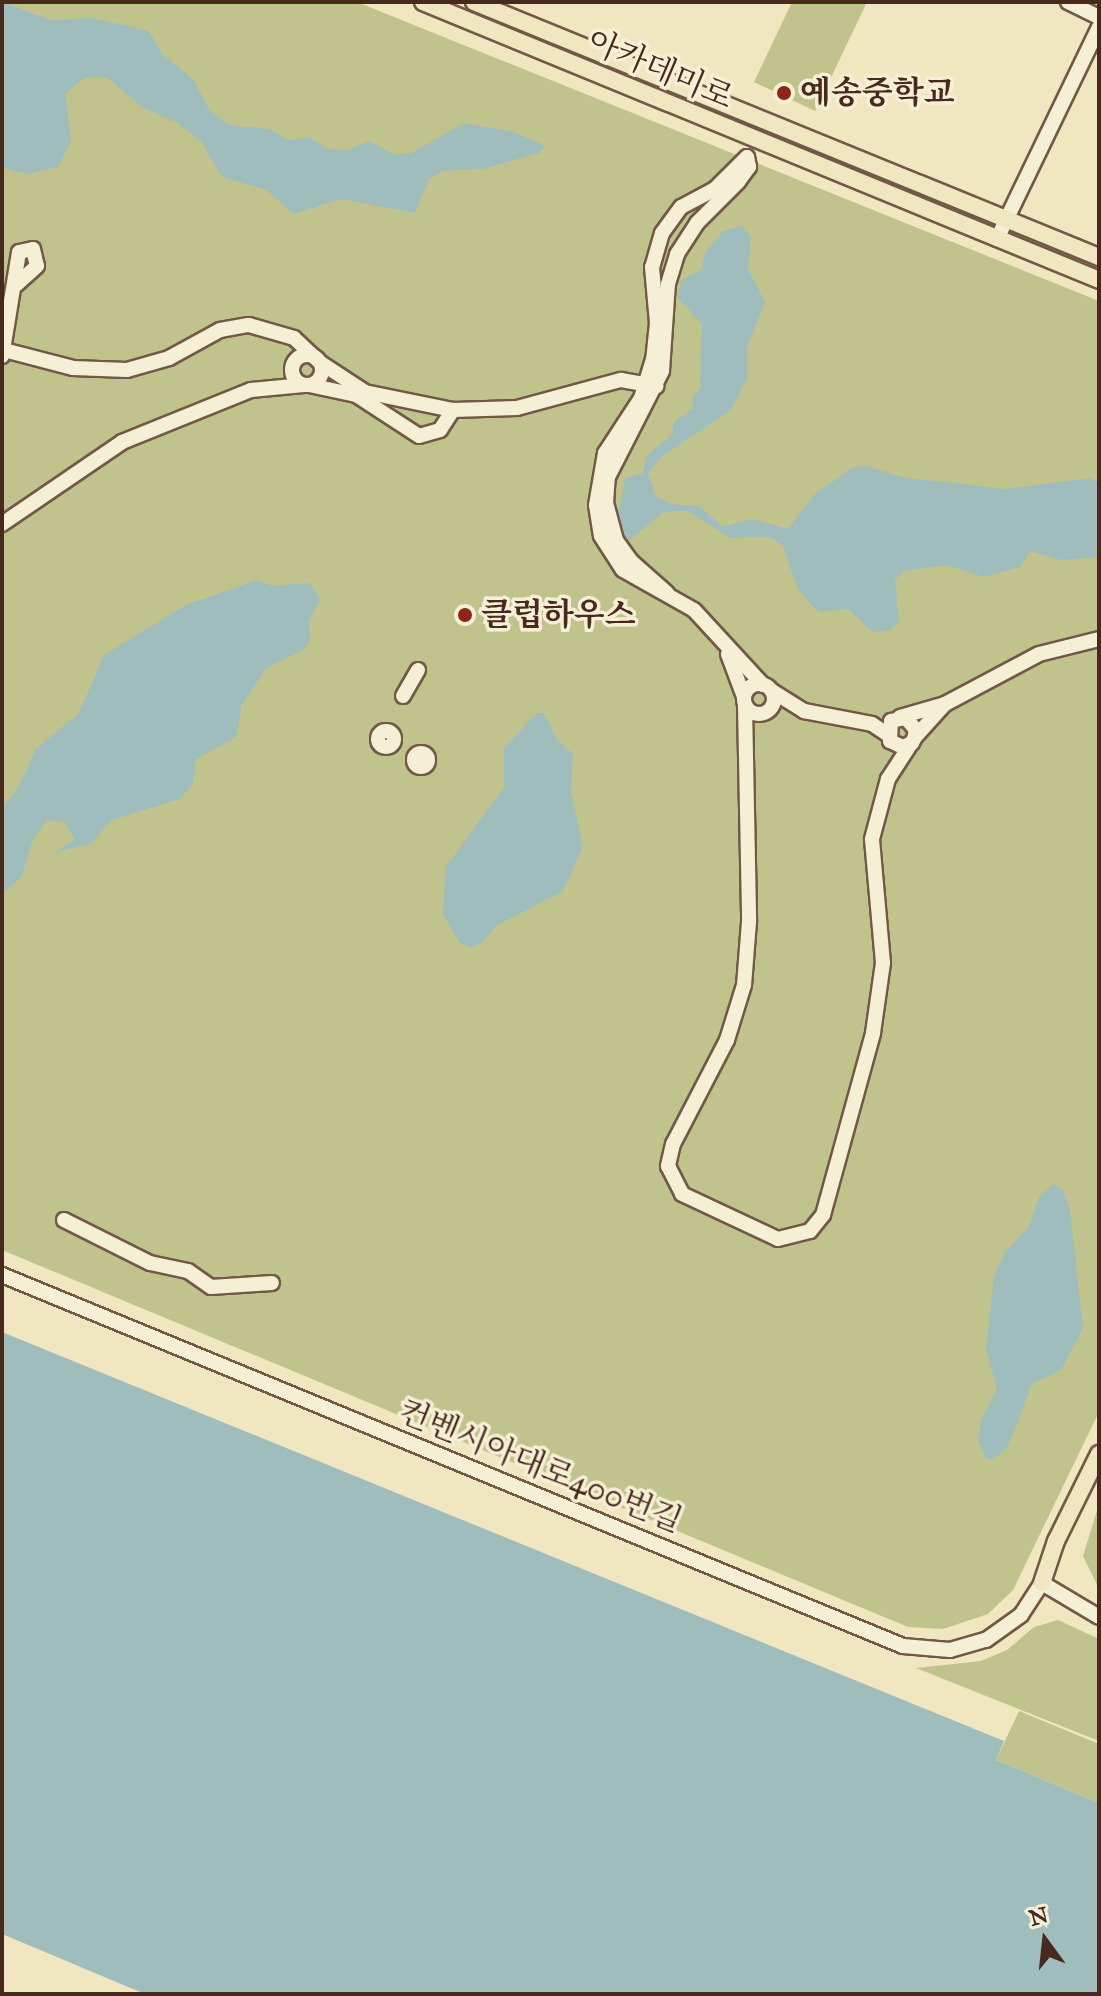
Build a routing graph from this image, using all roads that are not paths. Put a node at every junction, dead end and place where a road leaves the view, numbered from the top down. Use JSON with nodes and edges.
{"nodes":[{"id":1,"x":423,"y":2,"type":"edge"},
{"id":2,"x":474,"y":2,"type":"edge"},
{"id":3,"x":1068,"y":2,"type":"edge"},
{"id":4,"x":451,"y":7,"type":"edge"},
{"id":5,"x":1099,"y":17,"type":"edge"},
{"id":6,"x":1099,"y":27,"type":"edge"},
{"id":7,"x":681,"y":207,"type":"junction"},
{"id":8,"x":1006,"y":219,"type":"junction"},
{"id":9,"x":697,"y":223,"type":"junction"},
{"id":10,"x":997,"y":239,"type":"junction"},
{"id":11,"x":656,"y":247,"type":"junction"},
{"id":12,"x":677,"y":254,"type":"junction"},
{"id":13,"x":1099,"y":257,"type":"edge"},
{"id":14,"x":1099,"y":280,"type":"edge"},
{"id":15,"x":16,"y":285,"type":"dead end"},
{"id":16,"x":294,"y":338,"type":"junction"},
{"id":17,"x":3,"y":353,"type":"edge"},
{"id":18,"x":320,"y":362,"type":"junction"},
{"id":19,"x":294,"y":365,"type":"junction"},
{"id":20,"x":652,"y":384,"type":"junction"},
{"id":21,"x":280,"y":385,"type":"junction"},
{"id":22,"x":307,"y":385,"type":"junction"},
{"id":23,"x":453,"y":410,"type":"junction"},
{"id":24,"x":2,"y":524,"type":"edge"},
{"id":25,"x":1099,"y":639,"type":"edge"},
{"id":26,"x":725,"y":646,"type":"junction"},
{"id":27,"x":418,"y":670,"type":"dead end"},
{"id":28,"x":403,"y":696,"type":"dead end"},
{"id":29,"x":771,"y":700,"type":"junction"},
{"id":30,"x":744,"y":701,"type":"junction"},
{"id":31,"x":945,"y":704,"type":"junction"},
{"id":32,"x":898,"y":717,"type":"junction"},
{"id":33,"x":863,"y":723,"type":"junction"},
{"id":34,"x":748,"y":729,"type":"junction"},
{"id":35,"x":890,"y":739,"type":"junction"},
{"id":36,"x":914,"y":739,"type":"junction"},
{"id":37,"x":897,"y":760,"type":"junction"},
{"id":38,"x":64,"y":1220,"type":"dead end"},
{"id":39,"x":2,"y":1275,"type":"edge"},
{"id":40,"x":272,"y":1283,"type":"dead end"},
{"id":41,"x":1099,"y":1454,"type":"edge"},
{"id":42,"x":1099,"y":1477,"type":"edge"},
{"id":43,"x":1049,"y":1563,"type":"junction"},
{"id":44,"x":1042,"y":1583,"type":"junction"},
{"id":45,"x":1099,"y":1617,"type":"edge"}],
"edges":[{"from":1,"to":4,"type":"main road","name":"아카데미로"},
{"from":2,"to":8,"type":"main road","name":"아카데미로"},
{"from":3,"to":5,"type":"street"},
{"from":4,"to":10,"type":"main road","name":"아카데미로"},
{"from":6,"to":8,"type":"street"},
{"from":7,"to":9,"type":"street"},
{"from":7,"to":9,"type":"street"},
{"from":7,"to":11,"type":"street"},
{"from":8,"to":10,"type":"street"},
{"from":8,"to":13,"type":"main road","name":"아카데미로"},
{"from":9,"to":12,"type":"street"},
{"from":10,"to":14,"type":"main road","name":"아카데미로"},
{"from":11,"to":12,"type":"street"},
{"from":11,"to":20,"type":"street"},
{"from":12,"to":20,"type":"street"},
{"from":15,"to":17,"type":"street"},
{"from":16,"to":17,"type":"street"},
{"from":16,"to":18,"type":"street"},
{"from":16,"to":19,"type":"street"},
{"from":18,"to":19,"type":"street"},
{"from":18,"to":22,"type":"street"},
{"from":18,"to":23,"type":"street"},
{"from":19,"to":21,"type":"street"},
{"from":19,"to":22,"type":"street"},
{"from":20,"to":23,"type":"street"},
{"from":20,"to":26,"type":"street"},
{"from":21,"to":22,"type":"street"},
{"from":21,"to":24,"type":"street"},
{"from":22,"to":23,"type":"street"},
{"from":25,"to":31,"type":"street"},
{"from":26,"to":29,"type":"street"},
{"from":26,"to":30,"type":"street"},
{"from":27,"to":28,"type":"street"},
{"from":29,"to":30,"type":"street"},
{"from":29,"to":30,"type":"street"},
{"from":29,"to":33,"type":"street"},
{"from":29,"to":34,"type":"street"},
{"from":30,"to":34,"type":"street"},
{"from":31,"to":32,"type":"street"},
{"from":31,"to":36,"type":"street"},
{"from":32,"to":33,"type":"street"},
{"from":32,"to":35,"type":"street"},
{"from":32,"to":36,"type":"street"},
{"from":33,"to":35,"type":"street"},
{"from":34,"to":37,"type":"street"},
{"from":35,"to":36,"type":"street"},
{"from":35,"to":37,"type":"street"},
{"from":36,"to":37,"type":"street"},
{"from":38,"to":40,"type":"street"},
{"from":39,"to":44,"type":"street","name":"컨벤시아대로400번길"},
{"from":41,"to":43,"type":"main road"},
{"from":42,"to":43,"type":"main road"},
{"from":43,"to":44,"type":"main road"},
{"from":44,"to":45,"type":"street"}]}
